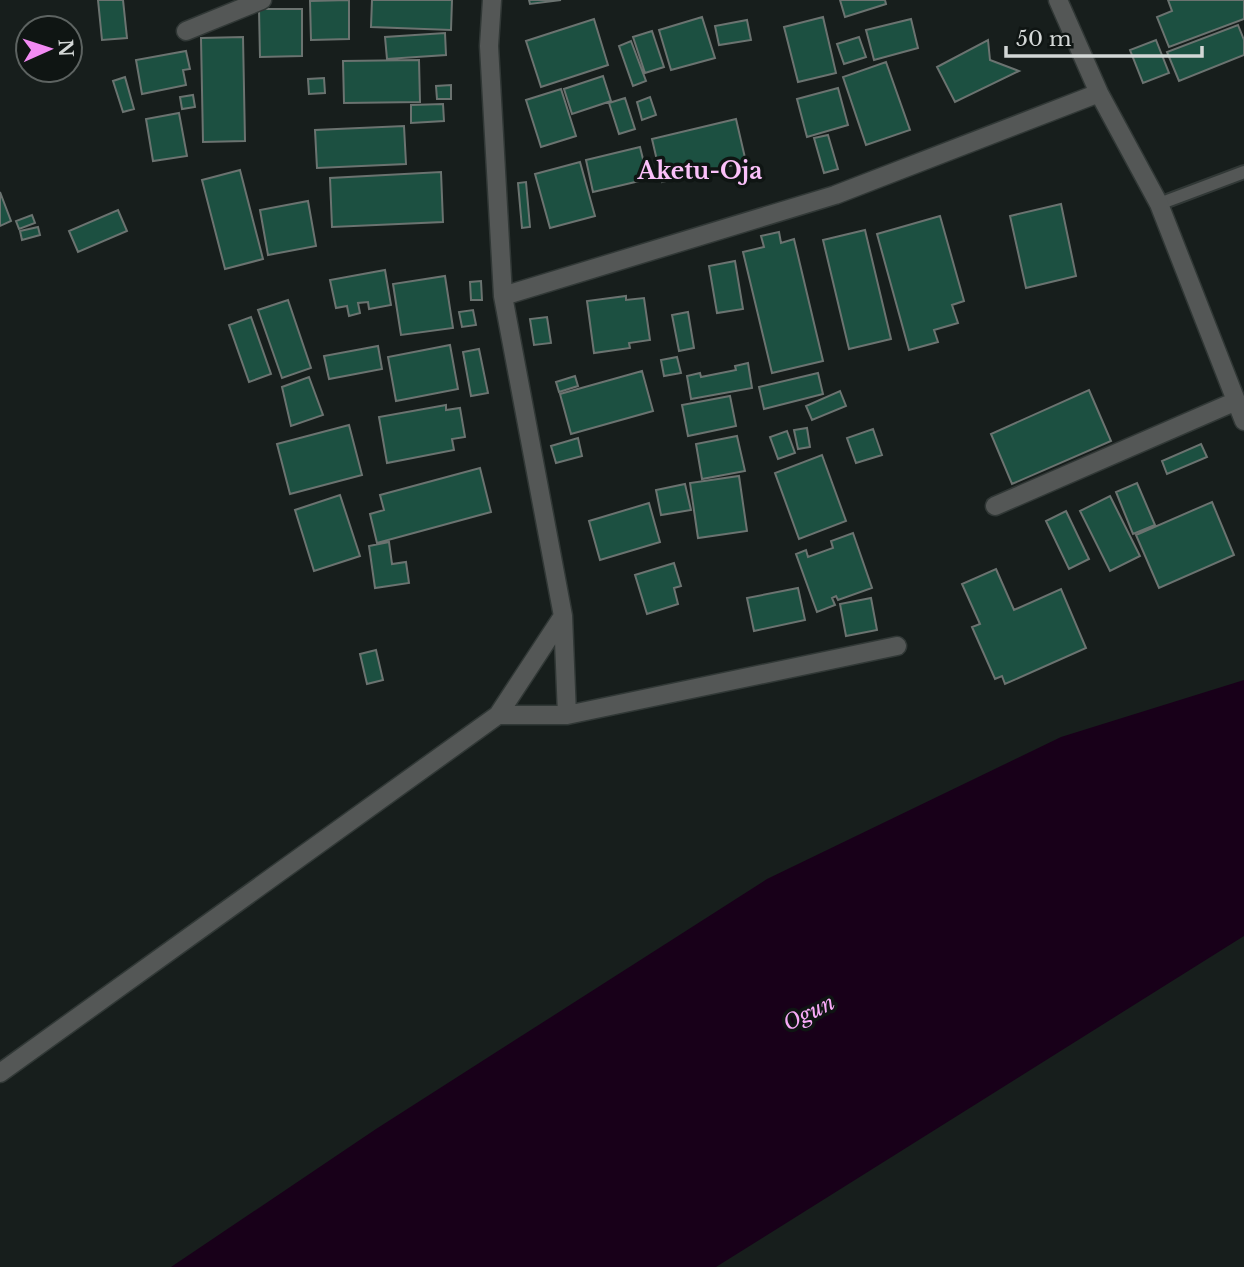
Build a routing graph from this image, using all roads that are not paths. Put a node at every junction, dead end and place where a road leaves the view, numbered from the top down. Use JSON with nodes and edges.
{"nodes":[{"id":1,"x":262,"y":0,"type":"edge"},
{"id":2,"x":492,"y":0,"type":"edge"},
{"id":3,"x":1058,"y":0,"type":"edge"},
{"id":4,"x":186,"y":32,"type":"dead end"},
{"id":5,"x":1099,"y":93,"type":"junction"},
{"id":6,"x":1244,"y":172,"type":"edge"},
{"id":7,"x":1159,"y":204,"type":"junction"},
{"id":8,"x":503,"y":296,"type":"junction"},
{"id":9,"x":1234,"y":402,"type":"junction"},
{"id":10,"x":1244,"y":421,"type":"edge"},
{"id":11,"x":995,"y":506,"type":"dead end"},
{"id":12,"x":563,"y":617,"type":"junction"},
{"id":13,"x":897,"y":646,"type":"dead end"},
{"id":14,"x":498,"y":715,"type":"junction"},
{"id":15,"x":567,"y":715,"type":"junction"},
{"id":16,"x":0,"y":1073,"type":"edge"}],
"edges":[{"from":1,"to":4,"type":"street"},
{"from":2,"to":8,"type":"street"},
{"from":3,"to":5,"type":"street"},
{"from":5,"to":7,"type":"street"},
{"from":5,"to":8,"type":"street"},
{"from":6,"to":7,"type":"lane"},
{"from":7,"to":9,"type":"street"},
{"from":8,"to":12,"type":"street"},
{"from":9,"to":10,"type":"street"},
{"from":9,"to":11,"type":"street"},
{"from":12,"to":14,"type":"street"},
{"from":12,"to":15,"type":"street"},
{"from":13,"to":15,"type":"street"},
{"from":14,"to":15,"type":"street"},
{"from":14,"to":16,"type":"street"}]}
